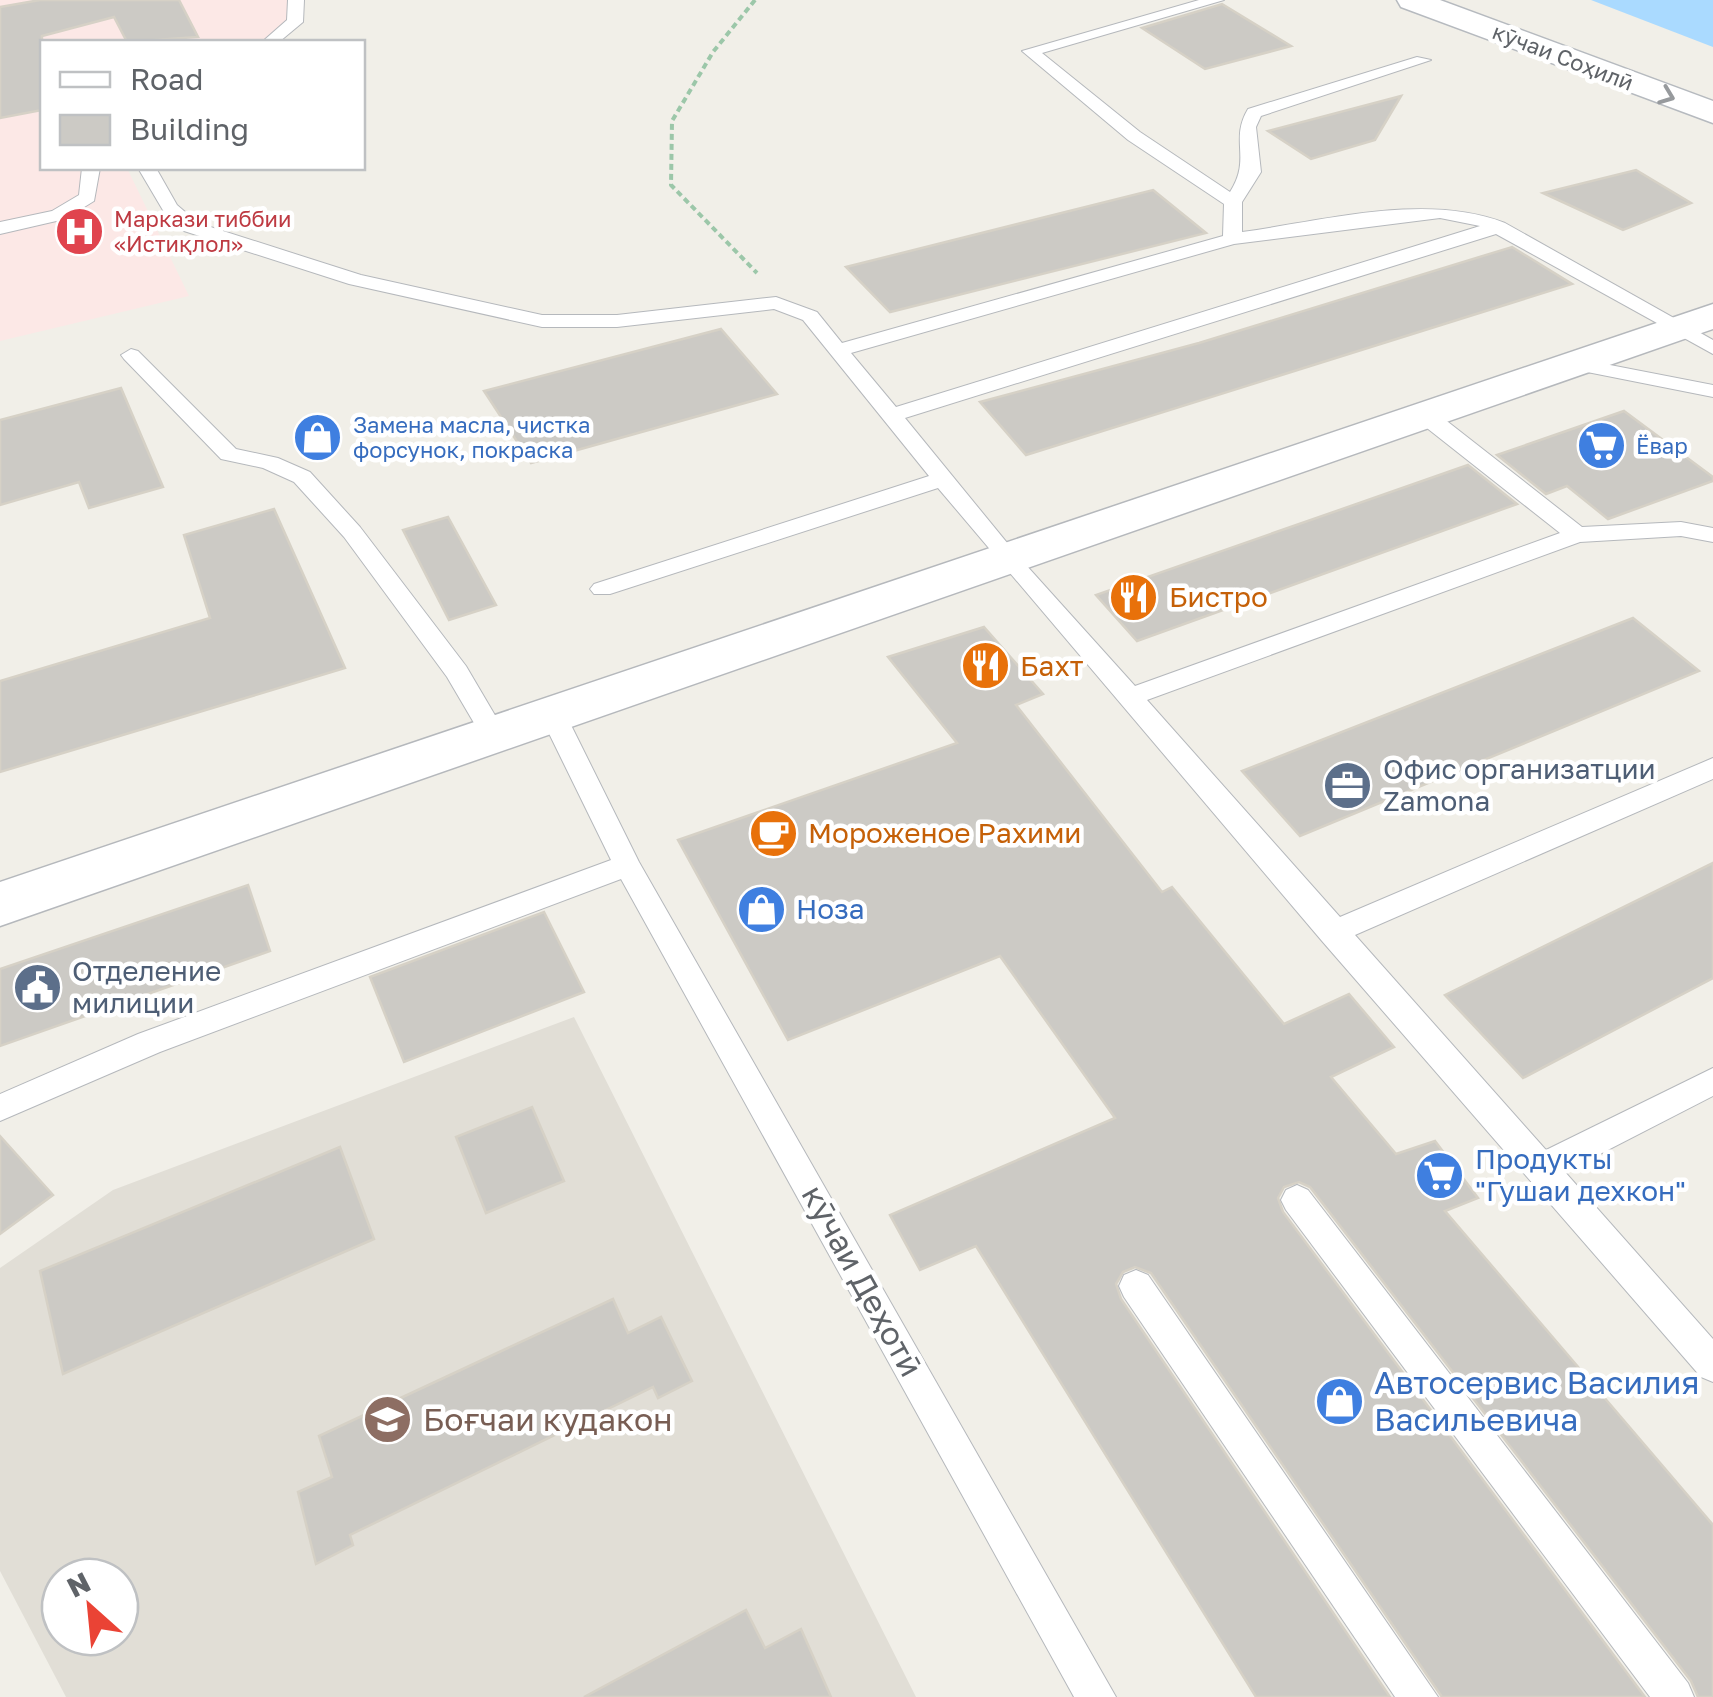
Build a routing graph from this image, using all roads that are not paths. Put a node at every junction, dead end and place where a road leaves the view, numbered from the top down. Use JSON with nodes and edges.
{"nodes":[{"id":1,"x":296,"y":0,"type":"edge"},
{"id":2,"x":1216,"y":0,"type":"edge"},
{"id":3,"x":1420,"y":1,"type":"edge"},
{"id":4,"x":272,"y":40,"type":"edge"},
{"id":5,"x":1610,"y":40,"type":"dead end"},
{"id":6,"x":1423,"y":60,"type":"dead end"},
{"id":7,"x":1713,"y":81,"type":"edge"},
{"id":8,"x":1713,"y":113,"type":"edge"},
{"id":9,"x":91,"y":170,"type":"edge"},
{"id":10,"x":149,"y":170,"type":"edge"},
{"id":11,"x":1233,"y":202,"type":"junction"},
{"id":12,"x":1498,"y":226,"type":"junction"},
{"id":13,"x":0,"y":228,"type":"edge"},
{"id":14,"x":1232,"y":239,"type":"junction"},
{"id":15,"x":1701,"y":330,"type":"edge"},
{"id":16,"x":839,"y":350,"type":"junction"},
{"id":17,"x":131,"y":355,"type":"dead end"},
{"id":18,"x":1574,"y":364,"type":"junction"},
{"id":19,"x":1713,"y":392,"type":"edge"},
{"id":20,"x":892,"y":416,"type":"junction"},
{"id":21,"x":1426,"y":416,"type":"junction"},
{"id":22,"x":943,"y":479,"type":"junction"},
{"id":23,"x":1577,"y":535,"type":"junction"},
{"id":24,"x":1713,"y":535,"type":"edge"},
{"id":25,"x":1009,"y":560,"type":"junction"},
{"id":26,"x":602,"y":589,"type":"dead end"},
{"id":27,"x":1130,"y":697,"type":"junction"},
{"id":28,"x":552,"y":714,"type":"junction"},
{"id":29,"x":493,"y":734,"type":"junction"},
{"id":30,"x":1713,"y":768,"type":"edge"},
{"id":31,"x":627,"y":864,"type":"junction"},
{"id":32,"x":0,"y":904,"type":"edge"},
{"id":33,"x":1332,"y":933,"type":"junction"},
{"id":34,"x":1713,"y":1081,"type":"edge"},
{"id":35,"x":0,"y":1108,"type":"edge"},
{"id":36,"x":1543,"y":1166,"type":"junction"},
{"id":37,"x":1297,"y":1200,"type":"dead end"},
{"id":38,"x":1136,"y":1286,"type":"dead end"},
{"id":39,"x":1713,"y":1365,"type":"edge"},
{"id":40,"x":1096,"y":1697,"type":"edge"},
{"id":41,"x":1418,"y":1697,"type":"edge"},
{"id":42,"x":1674,"y":1697,"type":"edge"}],
"edges":[{"from":1,"to":4,"type":"lane"},
{"from":2,"to":11,"type":"lane"},
{"from":3,"to":8,"type":"street","name":"кӯчаи Соҳилӣ","one_way":true},
{"from":5,"to":7,"type":"street"},
{"from":6,"to":11,"type":"lane"},
{"from":9,"to":13,"type":"lane"},
{"from":10,"to":16,"type":"lane"},
{"from":11,"to":14,"type":"lane"},
{"from":12,"to":14,"type":"lane"},
{"from":12,"to":15,"type":"lane"},
{"from":12,"to":20,"type":"lane"},
{"from":14,"to":16,"type":"lane"},
{"from":15,"to":18,"type":"street"},
{"from":16,"to":20,"type":"lane"},
{"from":17,"to":29,"type":"lane"},
{"from":18,"to":19,"type":"lane"},
{"from":18,"to":21,"type":"street"},
{"from":20,"to":22,"type":"lane"},
{"from":21,"to":23,"type":"lane"},
{"from":21,"to":25,"type":"street"},
{"from":22,"to":25,"type":"lane"},
{"from":22,"to":26,"type":"lane"},
{"from":23,"to":24,"type":"lane"},
{"from":23,"to":27,"type":"lane"},
{"from":25,"to":27,"type":"lane"},
{"from":25,"to":28,"type":"street"},
{"from":27,"to":33,"type":"lane"},
{"from":28,"to":29,"type":"street"},
{"from":28,"to":31,"type":"lane","name":"кӯчаи Деҳотӣ"},
{"from":29,"to":32,"type":"street"},
{"from":30,"to":33,"type":"lane"},
{"from":31,"to":35,"type":"lane"},
{"from":31,"to":40,"type":"lane","name":"кӯчаи Деҳотӣ"},
{"from":33,"to":36,"type":"lane"},
{"from":34,"to":36,"type":"lane"},
{"from":36,"to":39,"type":"lane"},
{"from":37,"to":42,"type":"lane"},
{"from":38,"to":41,"type":"lane"}]}
